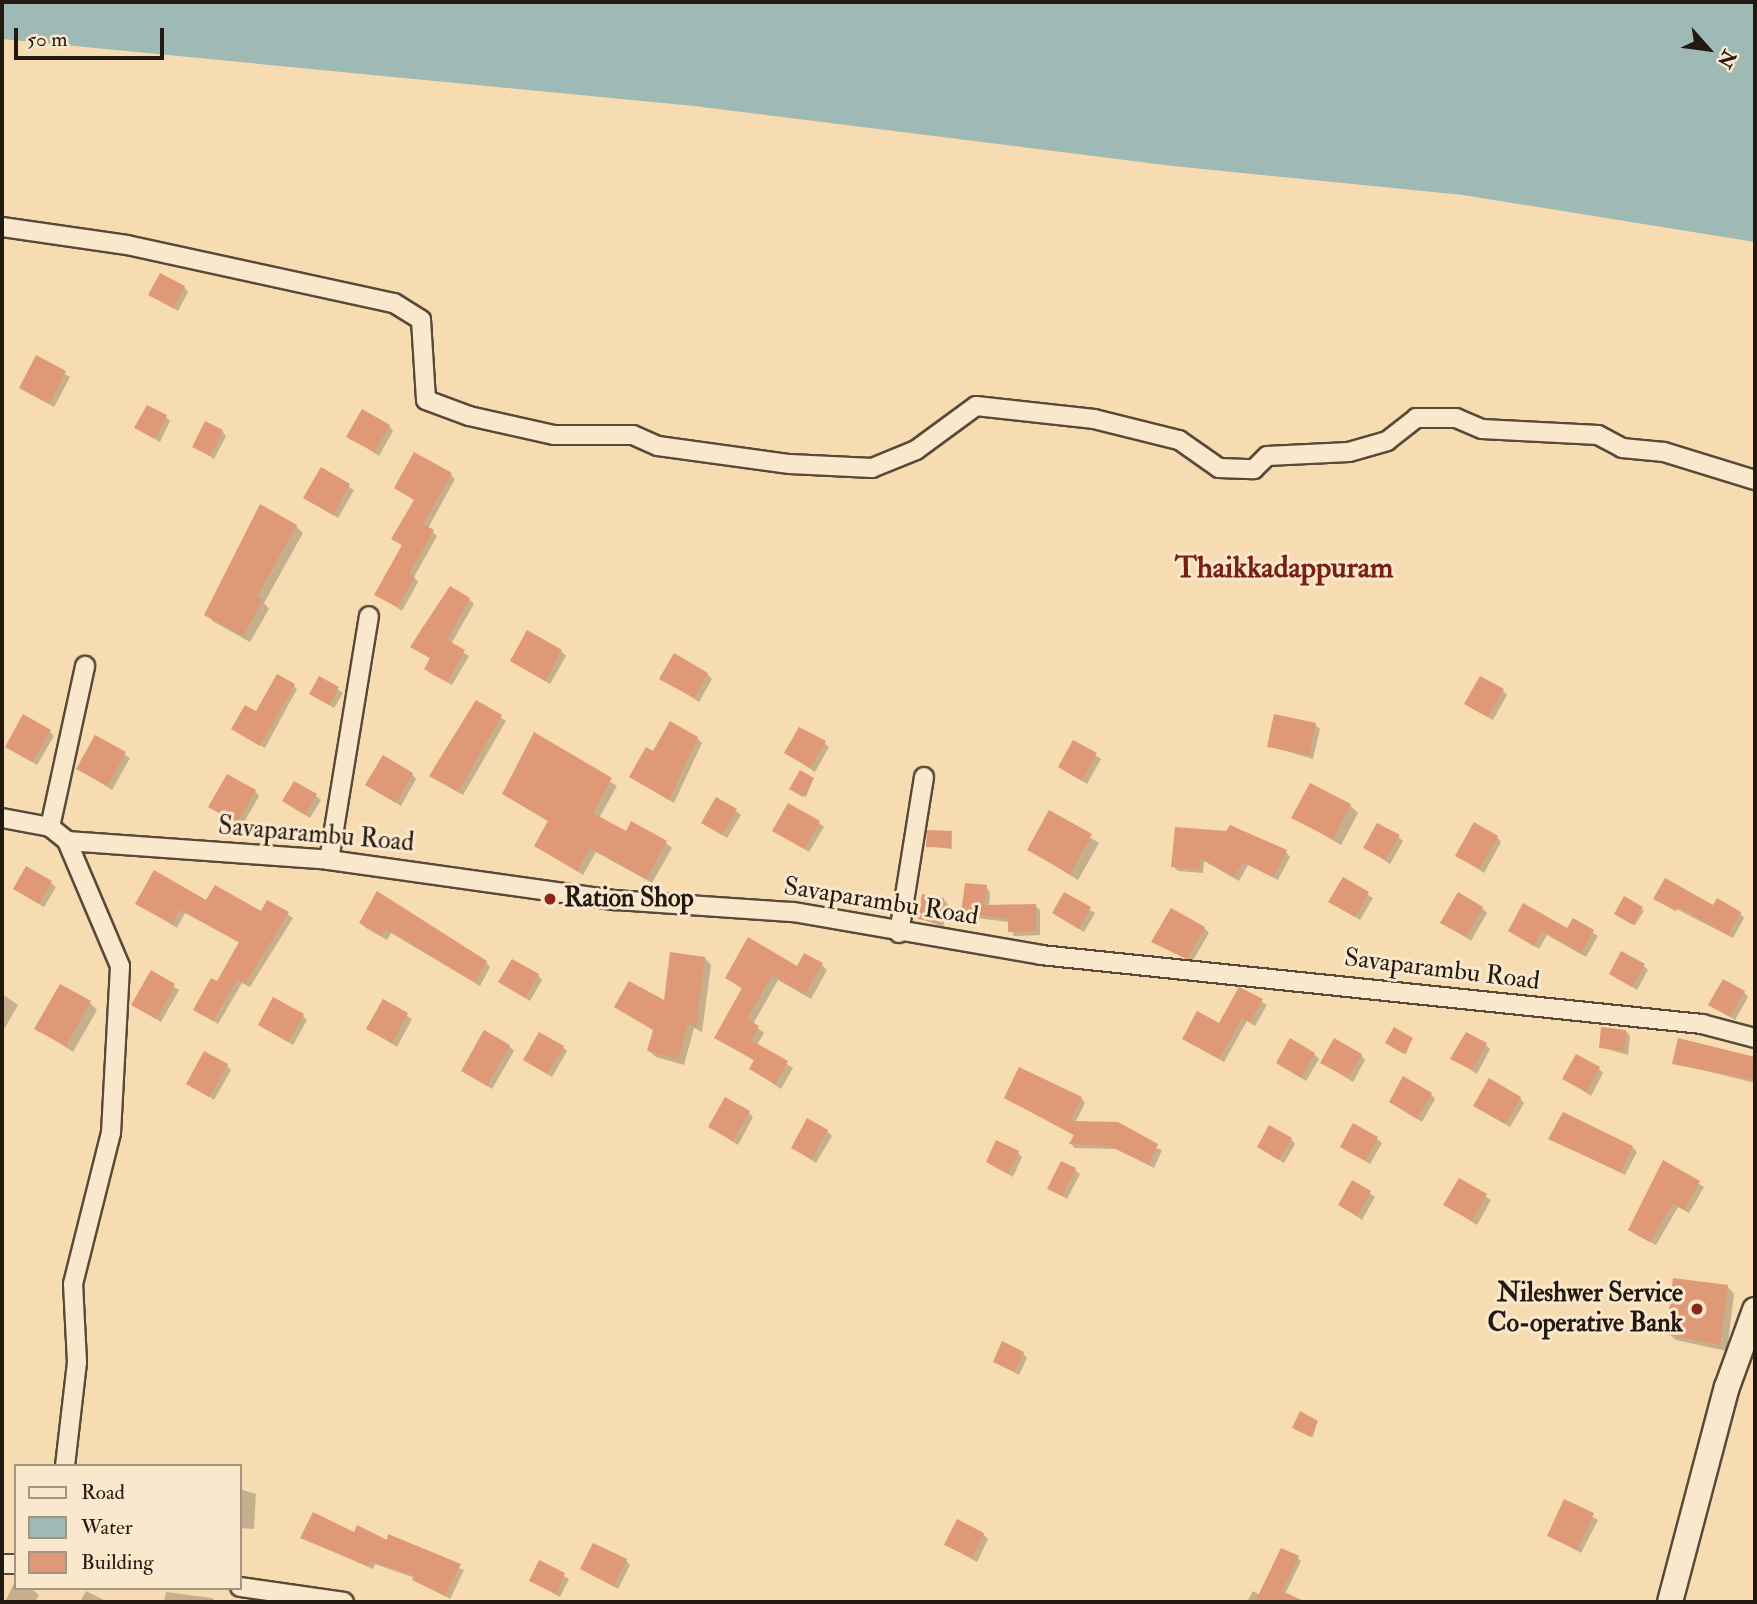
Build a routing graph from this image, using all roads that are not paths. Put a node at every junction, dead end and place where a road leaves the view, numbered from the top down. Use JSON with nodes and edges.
{"nodes":[{"id":1,"x":2,"y":226,"type":"edge"},
{"id":2,"x":1755,"y":480,"type":"edge"},
{"id":3,"x":369,"y":616,"type":"dead end"},
{"id":4,"x":85,"y":666,"type":"dead end"},
{"id":5,"x":924,"y":777,"type":"dead end"},
{"id":6,"x":2,"y":818,"type":"edge"},
{"id":7,"x":50,"y":827,"type":"junction"},
{"id":8,"x":67,"y":841,"type":"junction"},
{"id":9,"x":329,"y":860,"type":"junction"},
{"id":10,"x":899,"y":933,"type":"junction"},
{"id":11,"x":1755,"y":1038,"type":"edge"},
{"id":12,"x":1755,"y":1310,"type":"edge"},
{"id":13,"x":65,"y":1464,"type":"edge"},
{"id":14,"x":242,"y":1587,"type":"edge"},
{"id":15,"x":344,"y":1602,"type":"edge"},
{"id":16,"x":1670,"y":1602,"type":"edge"}],
"edges":[{"from":1,"to":2,"type":"street"},
{"from":3,"to":9,"type":"street"},
{"from":4,"to":7,"type":"street"},
{"from":5,"to":10,"type":"street"},
{"from":6,"to":7,"type":"street"},
{"from":7,"to":8,"type":"street"},
{"from":8,"to":9,"type":"street","name":"Savaparambu Road"},
{"from":8,"to":13,"type":"street"},
{"from":9,"to":10,"type":"street","name":"Savaparambu Road"},
{"from":10,"to":11,"type":"street","name":"Savaparambu Road"},
{"from":12,"to":16,"type":"main road"},
{"from":14,"to":15,"type":"street"}]}
